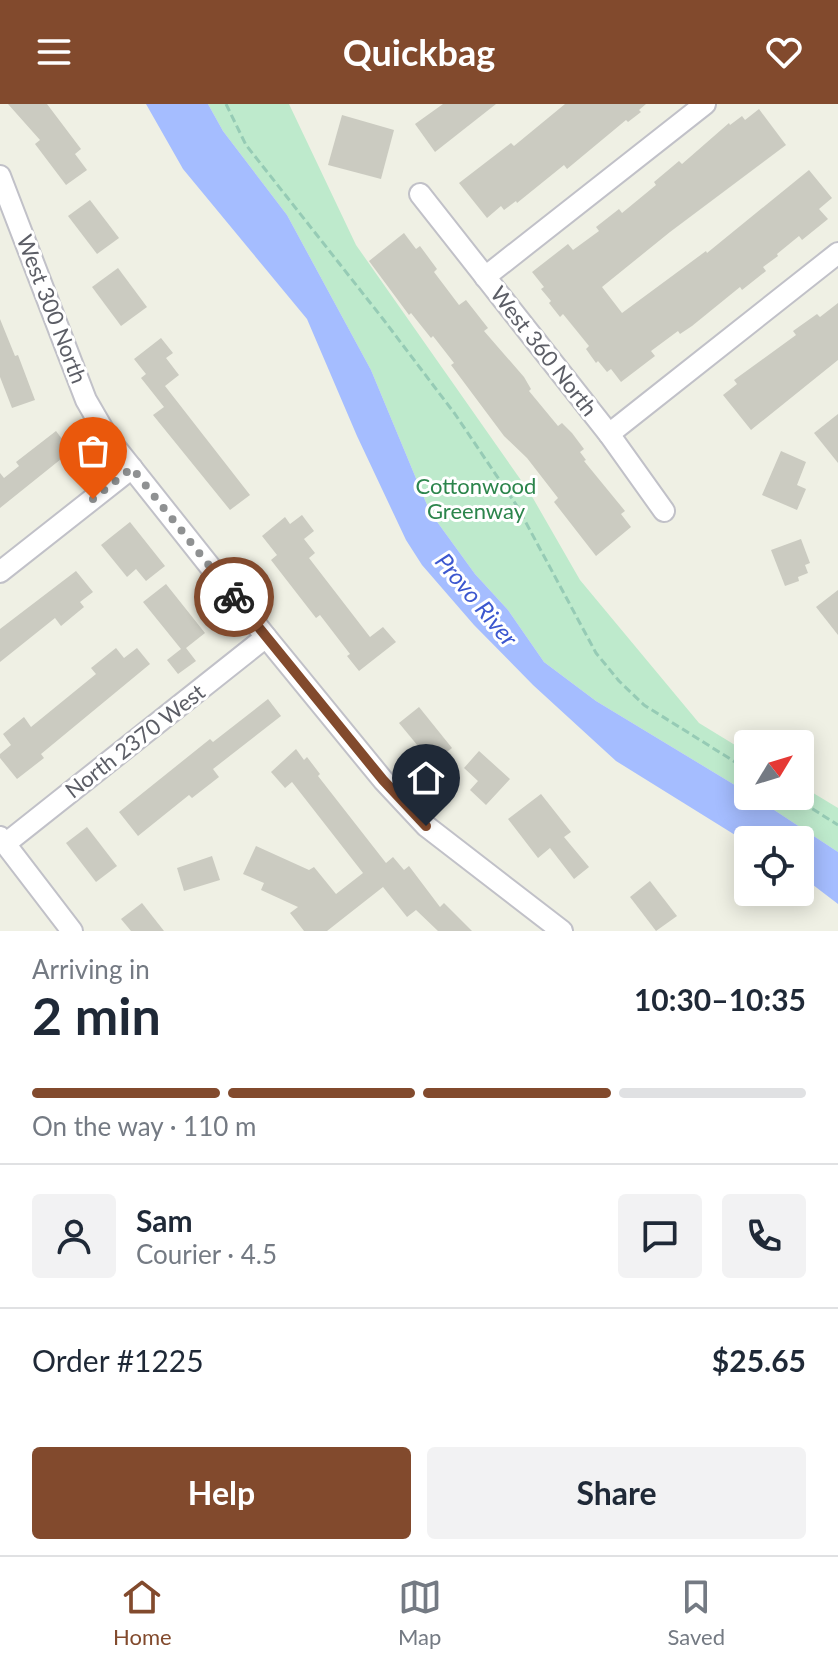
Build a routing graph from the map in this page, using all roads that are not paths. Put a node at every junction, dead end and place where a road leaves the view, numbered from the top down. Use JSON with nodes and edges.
{"nodes":[{"id":1,"x":705,"y":104,"type":"edge"},
{"id":2,"x":0,"y":176,"type":"edge"},
{"id":3,"x":420,"y":194,"type":"dead end"},
{"id":4,"x":838,"y":253,"type":"edge"},
{"id":5,"x":485,"y":277,"type":"junction"},
{"id":6,"x":609,"y":434,"type":"junction"},
{"id":7,"x":132,"y":468,"type":"junction"},
{"id":8,"x":664,"y":511,"type":"dead end"},
{"id":9,"x":0,"y":572,"type":"edge"},
{"id":10,"x":266,"y":637,"type":"junction"},
{"id":11,"x":2,"y":840,"type":"edge"},
{"id":12,"x":72,"y":931,"type":"edge"},
{"id":13,"x":562,"y":931,"type":"edge"}],
"edges":[{"from":1,"to":5,"type":"street"},
{"from":2,"to":7,"type":"street","name":"West 300 North"},
{"from":3,"to":5,"type":"street","name":"West 360 North"},
{"from":4,"to":6,"type":"street"},
{"from":5,"to":6,"type":"street","name":"West 360 North"},
{"from":6,"to":8,"type":"street","name":"West 360 North"},
{"from":7,"to":9,"type":"street"},
{"from":7,"to":10,"type":"street","name":"West 300 North"},
{"from":10,"to":11,"type":"street","name":"North 2370 West"},
{"from":10,"to":13,"type":"street","name":"West 300 North"},
{"from":11,"to":12,"type":"street"}]}
